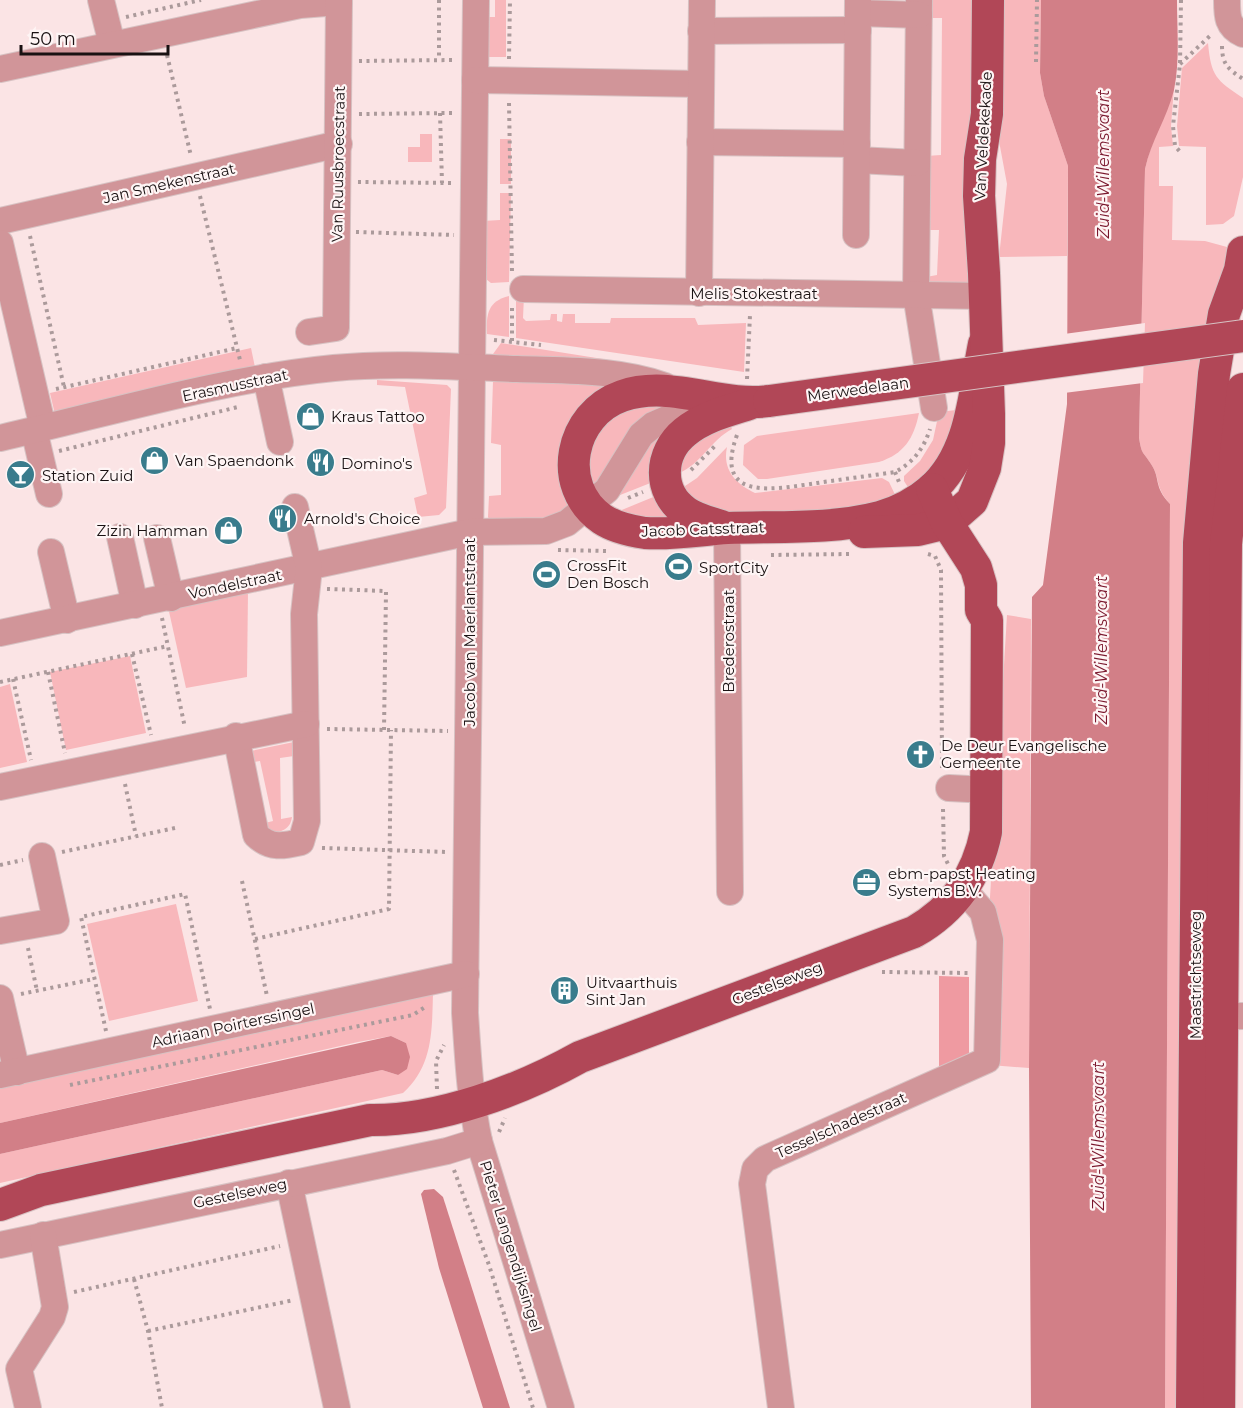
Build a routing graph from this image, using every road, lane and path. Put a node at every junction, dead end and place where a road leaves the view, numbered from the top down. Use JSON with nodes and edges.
{"nodes":[{"id":1,"x":101,"y":0,"type":"edge"},
{"id":2,"x":439,"y":0,"type":"edge"},
{"id":3,"x":476,"y":0,"type":"edge"},
{"id":4,"x":510,"y":0,"type":"edge"},
{"id":5,"x":702,"y":0,"type":"edge"},
{"id":6,"x":988,"y":0,"type":"edge"},
{"id":7,"x":1037,"y":0,"type":"edge"},
{"id":8,"x":1181,"y":0,"type":"edge"},
{"id":9,"x":339,"y":1,"type":"edge"},
{"id":10,"x":919,"y":7,"type":"edge"},
{"id":11,"x":858,"y":15,"type":"edge"},
{"id":12,"x":1233,"y":18,"type":"edge"},
{"id":13,"x":701,"y":31,"type":"junction"},
{"id":14,"x":162,"y":33,"type":"junction"},
{"id":15,"x":112,"y":44,"type":"junction"},
{"id":16,"x":440,"y":60,"type":"junction"},
{"id":17,"x":340,"y":62,"type":"junction"},
{"id":18,"x":1036,"y":62,"type":"dead end"},
{"id":19,"x":1180,"y":64,"type":"junction"},
{"id":20,"x":0,"y":69,"type":"edge"},
{"id":21,"x":475,"y":70,"type":"junction"},
{"id":22,"x":509,"y":81,"type":"junction"},
{"id":23,"x":701,"y":84,"type":"junction"},
{"id":24,"x":440,"y":113,"type":"junction"},
{"id":25,"x":475,"y":113,"type":"junction"},
{"id":26,"x":339,"y":114,"type":"junction"},
{"id":27,"x":700,"y":142,"type":"junction"},
{"id":28,"x":339,"y":144,"type":"junction"},
{"id":29,"x":857,"y":152,"type":"junction"},
{"id":30,"x":1182,"y":154,"type":"dead end"},
{"id":31,"x":917,"y":163,"type":"junction"},
{"id":32,"x":195,"y":177,"type":"junction"},
{"id":33,"x":338,"y":182,"type":"junction"},
{"id":34,"x":442,"y":183,"type":"junction"},
{"id":35,"x":474,"y":183,"type":"junction"},
{"id":36,"x":26,"y":216,"type":"junction"},
{"id":37,"x":0,"y":221,"type":"edge"},
{"id":38,"x":338,"y":232,"type":"junction"},
{"id":39,"x":473,"y":235,"type":"junction"},
{"id":40,"x":856,"y":235,"type":"dead end"},
{"id":41,"x":0,"y":243,"type":"edge"},
{"id":42,"x":1243,"y":252,"type":"edge"},
{"id":43,"x":985,"y":284,"type":"junction"},
{"id":44,"x":518,"y":289,"type":"junction"},
{"id":45,"x":699,"y":293,"type":"junction"},
{"id":46,"x":751,"y":293,"type":"junction"},
{"id":47,"x":916,"y":294,"type":"junction"},
{"id":48,"x":309,"y":332,"type":"dead end"},
{"id":49,"x":10,"y":335,"type":"edge"},
{"id":50,"x":1243,"y":336,"type":"edge"},
{"id":51,"x":512,"y":341,"type":"dead end"},
{"id":52,"x":984,"y":344,"type":"junction"},
{"id":53,"x":237,"y":348,"type":"junction"},
{"id":54,"x":474,"y":367,"type":"junction"},
{"id":55,"x":747,"y":370,"type":"dead end"},
{"id":56,"x":260,"y":386,"type":"junction"},
{"id":57,"x":64,"y":387,"type":"junction"},
{"id":58,"x":1243,"y":389,"type":"edge"},
{"id":59,"x":683,"y":392,"type":"junction"},
{"id":60,"x":35,"y":393,"type":"junction"},
{"id":61,"x":934,"y":408,"type":"joint"},
{"id":62,"x":745,"y":412,"type":"junction"},
{"id":63,"x":39,"y":429,"type":"junction"},
{"id":64,"x":0,"y":438,"type":"edge"},
{"id":65,"x":280,"y":442,"type":"dead end"},
{"id":66,"x":40,"y":456,"type":"junction"},
{"id":67,"x":932,"y":489,"type":"junction"},
{"id":68,"x":49,"y":494,"type":"dead end"},
{"id":69,"x":589,"y":505,"type":"junction"},
{"id":70,"x":295,"y":507,"type":"dead end"},
{"id":71,"x":955,"y":517,"type":"junction"},
{"id":72,"x":825,"y":526,"type":"junction"},
{"id":73,"x":728,"y":528,"type":"junction"},
{"id":74,"x":470,"y":532,"type":"junction"},
{"id":75,"x":120,"y":537,"type":"dead end"},
{"id":76,"x":157,"y":538,"type":"dead end"},
{"id":77,"x":1223,"y":543,"type":"edge"},
{"id":78,"x":51,"y":552,"type":"dead end"},
{"id":79,"x":927,"y":553,"type":"dead end"},
{"id":80,"x":307,"y":578,"type":"junction"},
{"id":81,"x":155,"y":601,"type":"junction"},
{"id":82,"x":67,"y":620,"type":"junction"},
{"id":83,"x":0,"y":633,"type":"edge"},
{"id":84,"x":168,"y":646,"type":"junction"},
{"id":85,"x":132,"y":654,"type":"junction"},
{"id":86,"x":48,"y":672,"type":"junction"},
{"id":87,"x":13,"y":679,"type":"junction"},
{"id":88,"x":0,"y":682,"type":"edge"},
{"id":89,"x":306,"y":724,"type":"junction"},
{"id":90,"x":384,"y":730,"type":"junction"},
{"id":91,"x":391,"y":730,"type":"junction"},
{"id":92,"x":469,"y":731,"type":"junction"},
{"id":93,"x":236,"y":736,"type":"junction"},
{"id":94,"x":189,"y":747,"type":"junction"},
{"id":95,"x":155,"y":754,"type":"junction"},
{"id":96,"x":120,"y":761,"type":"junction"},
{"id":97,"x":69,"y":772,"type":"junction"},
{"id":98,"x":35,"y":780,"type":"junction"},
{"id":99,"x":0,"y":787,"type":"edge"},
{"id":100,"x":944,"y":790,"type":"junction"},
{"id":101,"x":988,"y":790,"type":"junction"},
{"id":102,"x":175,"y":828,"type":"dead end"},
{"id":103,"x":136,"y":836,"type":"junction"},
{"id":104,"x":302,"y":842,"type":"junction"},
{"id":105,"x":390,"y":851,"type":"junction"},
{"id":106,"x":467,"y":852,"type":"junction"},
{"id":107,"x":42,"y":856,"type":"junction"},
{"id":108,"x":0,"y":865,"type":"edge"},
{"id":109,"x":242,"y":881,"type":"dead end"},
{"id":110,"x":963,"y":889,"type":"junction"},
{"id":111,"x":730,"y":892,"type":"dead end"},
{"id":112,"x":12,"y":929,"type":"edge"},
{"id":113,"x":255,"y":939,"type":"junction"},
{"id":114,"x":878,"y":973,"type":"dead end"},
{"id":115,"x":987,"y":973,"type":"junction"},
{"id":116,"x":466,"y":974,"type":"junction"},
{"id":117,"x":94,"y":979,"type":"junction"},
{"id":118,"x":437,"y":980,"type":"junction"},
{"id":119,"x":37,"y":991,"type":"junction"},
{"id":120,"x":0,"y":999,"type":"edge"},
{"id":121,"x":272,"y":1017,"type":"junction"},
{"id":122,"x":1219,"y":1017,"type":"edge"},
{"id":123,"x":215,"y":1030,"type":"junction"},
{"id":124,"x":111,"y":1052,"type":"junction"},
{"id":125,"x":9,"y":1074,"type":"edge"},
{"id":126,"x":69,"y":1085,"type":"dead end"},
{"id":127,"x":470,"y":1092,"type":"junction"},
{"id":128,"x":508,"y":1111,"type":"dead end"},
{"id":129,"x":480,"y":1141,"type":"junction"},
{"id":130,"x":447,"y":1151,"type":"junction"},
{"id":131,"x":289,"y":1183,"type":"junction"},
{"id":132,"x":40,"y":1190,"type":"junction"},
{"id":133,"x":0,"y":1191,"type":"edge"},
{"id":134,"x":0,"y":1205,"type":"edge"},
{"id":135,"x":44,"y":1235,"type":"junction"},
{"id":136,"x":301,"y":1242,"type":"junction"},
{"id":137,"x":0,"y":1245,"type":"edge"},
{"id":138,"x":134,"y":1279,"type":"junction"},
{"id":139,"x":54,"y":1296,"type":"junction"},
{"id":140,"x":313,"y":1296,"type":"junction"},
{"id":141,"x":148,"y":1331,"type":"junction"},
{"id":142,"x":28,"y":1408,"type":"edge"},
{"id":143,"x":162,"y":1408,"type":"edge"},
{"id":144,"x":337,"y":1408,"type":"edge"},
{"id":145,"x":533,"y":1408,"type":"edge"},
{"id":146,"x":561,"y":1408,"type":"edge"},
{"id":147,"x":781,"y":1408,"type":"edge"},
{"id":148,"x":1192,"y":1408,"type":"edge"},
{"id":149,"x":1219,"y":1408,"type":"edge"}],
"edges":[{"from":1,"to":15,"type":"street"},
{"from":2,"to":16,"type":"path"},
{"from":3,"to":21,"type":"street","name":"Jacob van Maerlantstraat"},
{"from":4,"to":22,"type":"path"},
{"from":5,"to":13,"type":"street"},
{"from":6,"to":43,"type":"main road","name":"Van Veldekekade"},
{"from":7,"to":18,"type":"path"},
{"from":8,"to":19,"type":"path"},
{"from":9,"to":14,"type":"street"},
{"from":9,"to":17,"type":"street","name":"Van Ruusbroecstraat"},
{"from":10,"to":11,"type":"street"},
{"from":10,"to":31,"type":"street"},
{"from":11,"to":13,"type":"street"},
{"from":11,"to":29,"type":"street"},
{"from":12,"to":19,"type":"path"},
{"from":13,"to":23,"type":"street"},
{"from":14,"to":15,"type":"street"},
{"from":14,"to":32,"type":"path"},
{"from":15,"to":20,"type":"street"},
{"from":16,"to":17,"type":"path"},
{"from":16,"to":21,"type":"path"},
{"from":17,"to":26,"type":"street","name":"Van Ruusbroecstraat"},
{"from":19,"to":30,"type":"path"},
{"from":21,"to":22,"type":"street"},
{"from":21,"to":25,"type":"street","name":"Jacob van Maerlantstraat"},
{"from":22,"to":23,"type":"street"},
{"from":22,"to":44,"type":"path"},
{"from":23,"to":27,"type":"street"},
{"from":24,"to":25,"type":"path"},
{"from":24,"to":26,"type":"path"},
{"from":24,"to":34,"type":"path"},
{"from":25,"to":35,"type":"street","name":"Jacob van Maerlantstraat"},
{"from":26,"to":28,"type":"street","name":"Van Ruusbroecstraat"},
{"from":27,"to":29,"type":"street"},
{"from":27,"to":45,"type":"street"},
{"from":28,"to":32,"type":"street","name":"Jan Smekenstraat"},
{"from":28,"to":33,"type":"street","name":"Van Ruusbroecstraat"},
{"from":29,"to":31,"type":"street"},
{"from":29,"to":40,"type":"street"},
{"from":31,"to":47,"type":"street"},
{"from":32,"to":36,"type":"street","name":"Jan Smekenstraat"},
{"from":32,"to":53,"type":"path"},
{"from":33,"to":34,"type":"path"},
{"from":33,"to":38,"type":"street","name":"Van Ruusbroecstraat"},
{"from":34,"to":35,"type":"path"},
{"from":35,"to":39,"type":"street","name":"Jacob van Maerlantstraat"},
{"from":36,"to":37,"type":"street","name":"Jan Smekenstraat"},
{"from":36,"to":57,"type":"path"},
{"from":38,"to":39,"type":"path"},
{"from":38,"to":48,"type":"street","name":"Van Ruusbroecstraat"},
{"from":39,"to":54,"type":"street","name":"Jacob van Maerlantstraat"},
{"from":41,"to":49,"type":"street"},
{"from":42,"to":77,"type":"main road"},
{"from":43,"to":47,"type":"street","name":"Melis Stokestraat"},
{"from":43,"to":52,"type":"main road"},
{"from":44,"to":45,"type":"street","name":"Melis Stokestraat"},
{"from":44,"to":51,"type":"path"},
{"from":45,"to":46,"type":"street","name":"Melis Stokestraat"},
{"from":46,"to":47,"type":"street","name":"Melis Stokestraat"},
{"from":46,"to":55,"type":"path"},
{"from":47,"to":61,"type":"street"},
{"from":49,"to":60,"type":"street"},
{"from":50,"to":62,"type":"main road","name":"Merwedelaan","bridge":true},
{"from":52,"to":67,"type":"main road"},
{"from":52,"to":71,"type":"main road"},
{"from":53,"to":56,"type":"path"},
{"from":53,"to":57,"type":"path"},
{"from":54,"to":56,"type":"street","name":"Erasmusstraat"},
{"from":54,"to":59,"type":"street","name":"Merwedelaan"},
{"from":54,"to":74,"type":"street","name":"Jacob van Maerlantstraat"},
{"from":56,"to":63,"type":"street","name":"Erasmusstraat"},
{"from":56,"to":65,"type":"street"},
{"from":56,"to":66,"type":"path"},
{"from":57,"to":60,"type":"path"},
{"from":58,"to":77,"type":"main road"},
{"from":59,"to":62,"type":"main road","name":"Merwedelaan"},
{"from":59,"to":69,"type":"main road","name":"Jacob Catsstraat"},
{"from":60,"to":63,"type":"street"},
{"from":61,"to":62,"type":"path"},
{"from":62,"to":69,"type":"street"},
{"from":62,"to":73,"type":"main road"},
{"from":63,"to":64,"type":"street","name":"Erasmusstraat"},
{"from":63,"to":66,"type":"street"},
{"from":66,"to":68,"type":"street"},
{"from":67,"to":71,"type":"main road"},
{"from":67,"to":72,"type":"main road","name":"Jacob Catsstraat"},
{"from":69,"to":73,"type":"main road","name":"Jacob Catsstraat"},
{"from":69,"to":74,"type":"street"},
{"from":70,"to":80,"type":"street"},
{"from":71,"to":72,"type":"main road","name":"Jacob Catsstraat"},
{"from":71,"to":101,"type":"main road"},
{"from":72,"to":73,"type":"main road","name":"Jacob Catsstraat"},
{"from":73,"to":111,"type":"street","name":"Brederostraat"},
{"from":74,"to":80,"type":"street","name":"Vondelstraat"},
{"from":74,"to":92,"type":"street","name":"Jacob van Maerlantstraat"},
{"from":75,"to":81,"type":"street"},
{"from":76,"to":81,"type":"street"},
{"from":77,"to":122,"type":"main road","name":"Maastrichtseweg"},
{"from":78,"to":82,"type":"street"},
{"from":79,"to":100,"type":"path"},
{"from":80,"to":81,"type":"street","name":"Vondelstraat"},
{"from":80,"to":89,"type":"street"},
{"from":80,"to":90,"type":"path"},
{"from":81,"to":82,"type":"street","name":"Vondelstraat"},
{"from":81,"to":84,"type":"path"},
{"from":82,"to":83,"type":"street","name":"Vondelstraat"},
{"from":84,"to":85,"type":"path"},
{"from":84,"to":94,"type":"path"},
{"from":85,"to":86,"type":"path"},
{"from":85,"to":95,"type":"path"},
{"from":86,"to":87,"type":"path"},
{"from":86,"to":97,"type":"path"},
{"from":87,"to":88,"type":"path"},
{"from":87,"to":98,"type":"path"},
{"from":89,"to":90,"type":"path"},
{"from":89,"to":93,"type":"street"},
{"from":89,"to":104,"type":"street"},
{"from":90,"to":91,"type":"path"},
{"from":91,"to":92,"type":"path"},
{"from":91,"to":105,"type":"path"},
{"from":92,"to":106,"type":"street","name":"Jacob van Maerlantstraat"},
{"from":93,"to":94,"type":"street"},
{"from":93,"to":104,"type":"street"},
{"from":94,"to":95,"type":"street"},
{"from":95,"to":96,"type":"street"},
{"from":96,"to":97,"type":"street"},
{"from":96,"to":103,"type":"path"},
{"from":97,"to":98,"type":"street"},
{"from":98,"to":99,"type":"street"},
{"from":100,"to":101,"type":"street"},
{"from":100,"to":110,"type":"path"},
{"from":101,"to":110,"type":"main road"},
{"from":102,"to":103,"type":"path"},
{"from":103,"to":107,"type":"path"},
{"from":104,"to":105,"type":"path"},
{"from":105,"to":106,"type":"path"},
{"from":105,"to":113,"type":"path"},
{"from":106,"to":116,"type":"street","name":"Jacob van Maerlantstraat"},
{"from":107,"to":108,"type":"path"},
{"from":107,"to":112,"type":"street"},
{"from":109,"to":113,"type":"path"},
{"from":110,"to":115,"type":"street","name":"Tesselschadestraat"},
{"from":110,"to":127,"type":"main road","name":"Gestelseweg"},
{"from":112,"to":119,"type":"path"},
{"from":113,"to":121,"type":"path"},
{"from":114,"to":115,"type":"path"},
{"from":115,"to":147,"type":"street","name":"Tesselschadestraat"},
{"from":116,"to":118,"type":"street","name":"Adriaan Poirterssingel"},
{"from":116,"to":127,"type":"street","name":"Jacob van Maerlantstraat"},
{"from":117,"to":119,"type":"path"},
{"from":117,"to":123,"type":"path"},
{"from":117,"to":124,"type":"path"},
{"from":118,"to":121,"type":"street","name":"Adriaan Poirterssingel"},
{"from":118,"to":126,"type":"path"},
{"from":119,"to":120,"type":"path"},
{"from":120,"to":125,"type":"street"},
{"from":121,"to":123,"type":"street","name":"Adriaan Poirterssingel"},
{"from":122,"to":148,"type":"main road","name":"Maastrichtseweg"},
{"from":122,"to":149,"type":"main road","name":"Maastrichtseweg"},
{"from":123,"to":124,"type":"street","name":"Adriaan Poirterssingel"},
{"from":124,"to":125,"type":"street","name":"Adriaan Poirterssingel"},
{"from":127,"to":129,"type":"street","name":"Pieter Langendijksingel"},
{"from":127,"to":132,"type":"main road","name":"Gestelseweg"},
{"from":128,"to":129,"type":"path"},
{"from":129,"to":130,"type":"street","name":"Gestelseweg"},
{"from":129,"to":146,"type":"street","name":"Pieter Langendijksingel"},
{"from":130,"to":131,"type":"street","name":"Gestelseweg"},
{"from":130,"to":145,"type":"path"},
{"from":131,"to":135,"type":"street","name":"Gestelseweg"},
{"from":131,"to":136,"type":"street"},
{"from":132,"to":133,"type":"main road","name":"Gestelseweg"},
{"from":132,"to":134,"type":"main road","name":"Gestelseweg"},
{"from":135,"to":137,"type":"street","name":"Gestelseweg"},
{"from":135,"to":139,"type":"street"},
{"from":136,"to":138,"type":"path"},
{"from":136,"to":140,"type":"street"},
{"from":138,"to":139,"type":"path"},
{"from":138,"to":141,"type":"path"},
{"from":139,"to":142,"type":"street"},
{"from":140,"to":141,"type":"path"},
{"from":140,"to":144,"type":"street"},
{"from":141,"to":143,"type":"path"}]}
